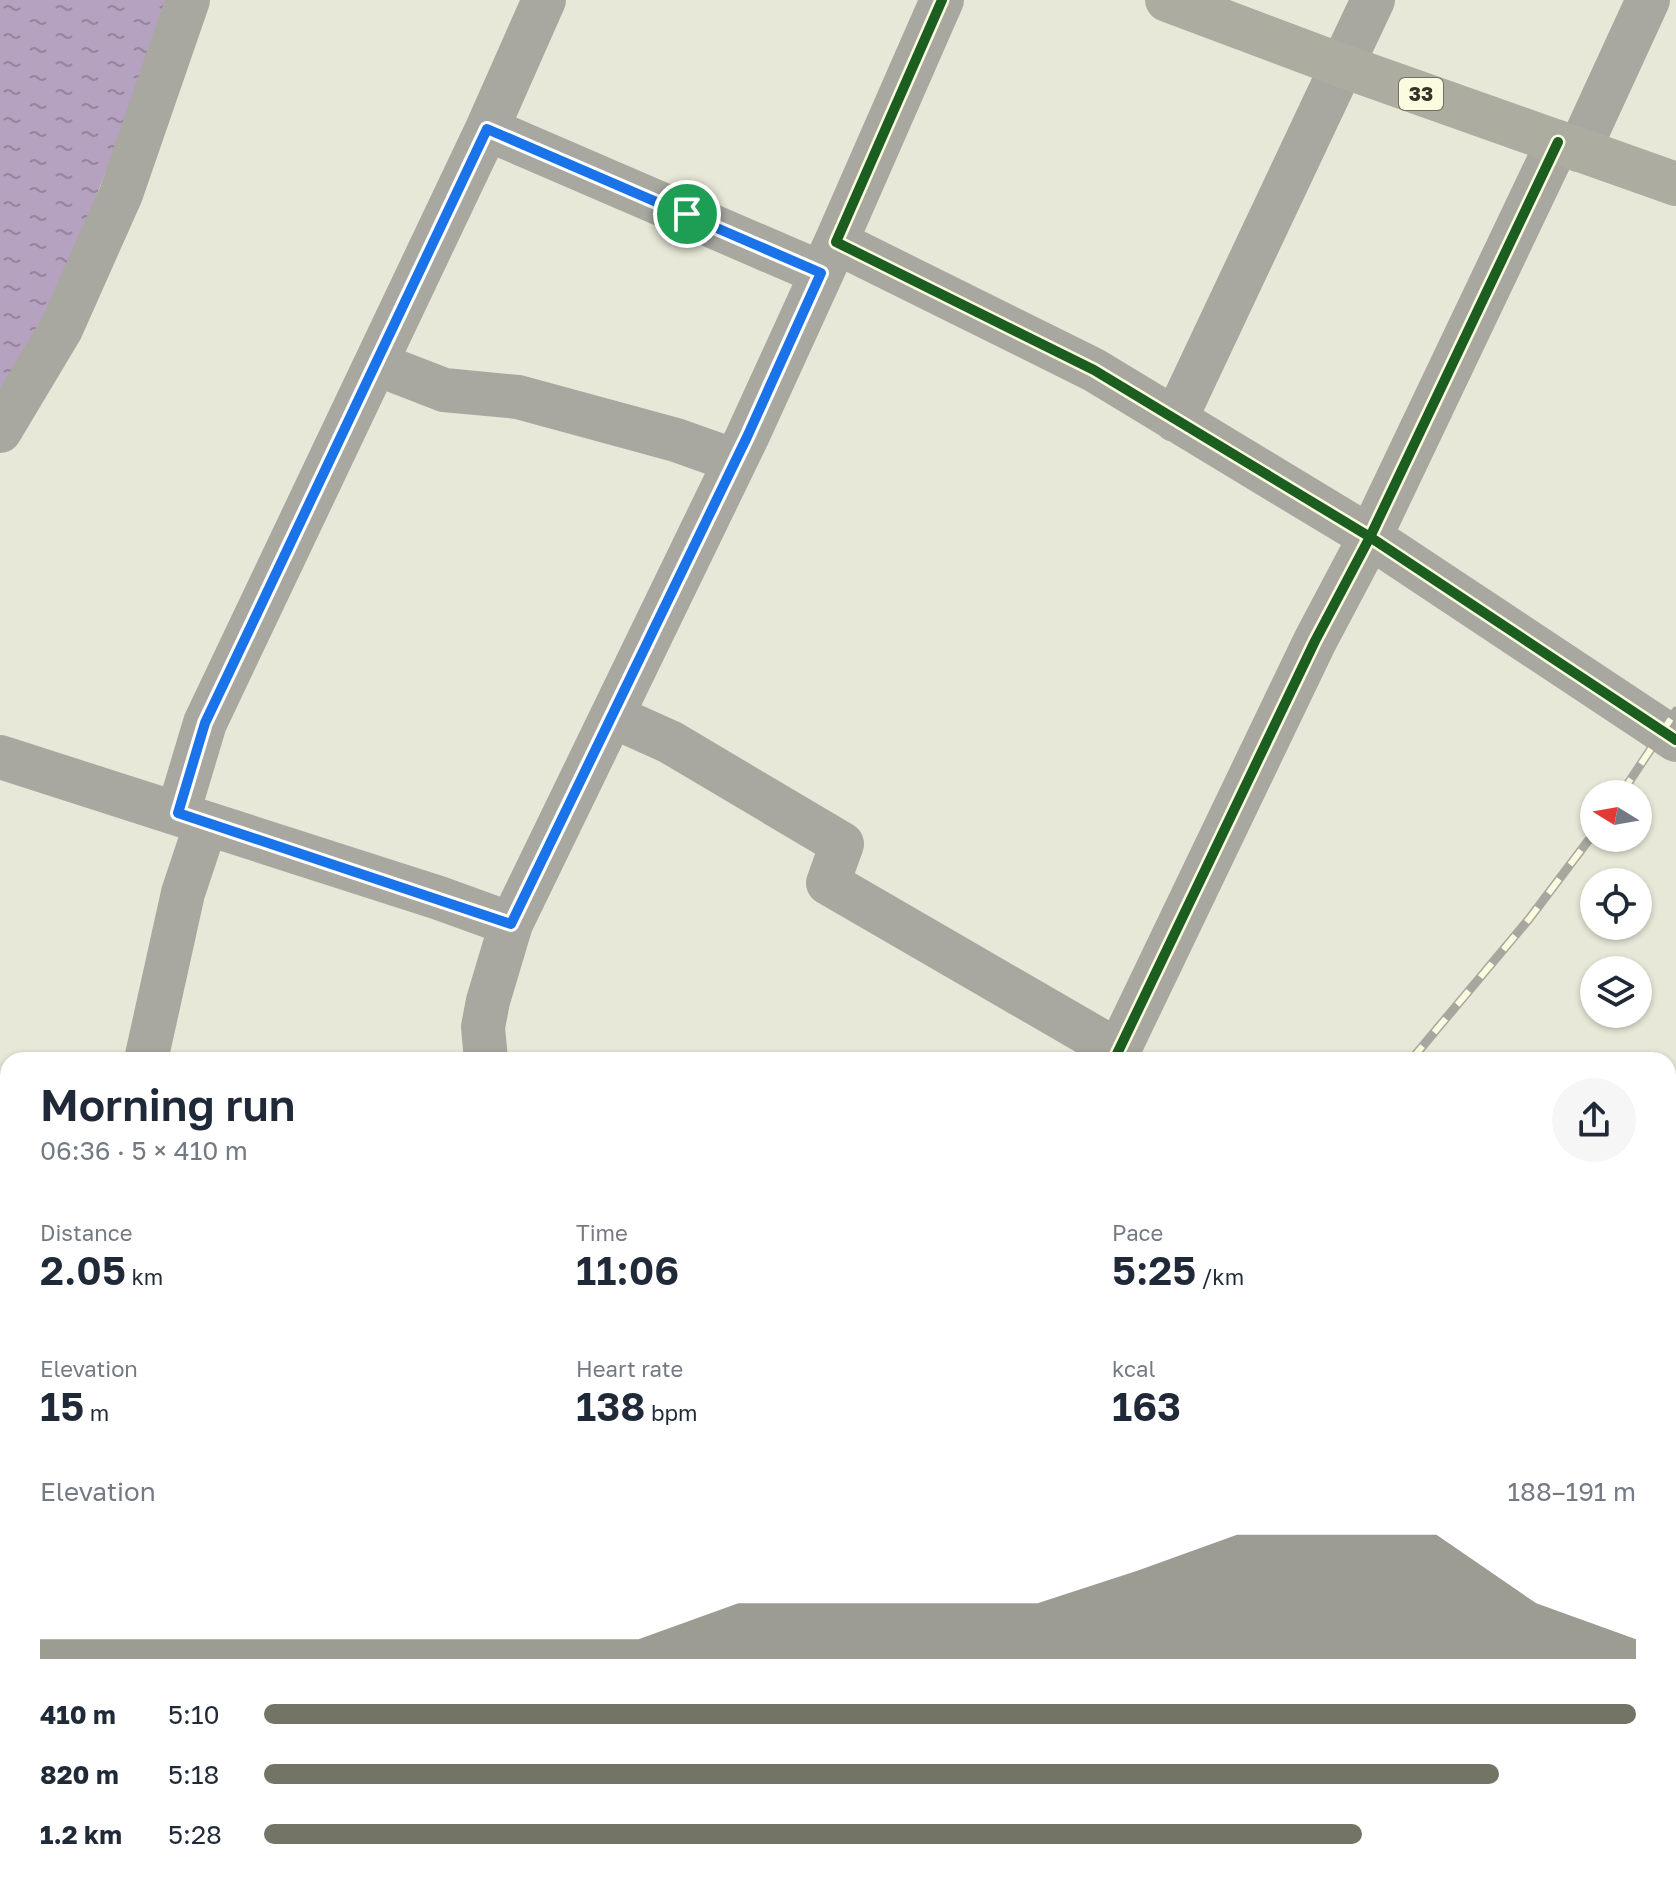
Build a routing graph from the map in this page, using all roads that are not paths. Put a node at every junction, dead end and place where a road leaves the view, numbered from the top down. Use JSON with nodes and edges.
{"nodes":[{"id":1,"x":188,"y":0,"type":"edge"},
{"id":2,"x":544,"y":0,"type":"edge"},
{"id":3,"x":942,"y":0,"type":"edge"},
{"id":4,"x":1167,"y":0,"type":"edge"},
{"id":5,"x":1373,"y":0,"type":"edge"},
{"id":6,"x":1648,"y":0,"type":"edge"},
{"id":7,"x":1343,"y":66,"type":"junction"},
{"id":8,"x":487,"y":129,"type":"junction"},
{"id":9,"x":1568,"y":146,"type":"junction"},
{"id":10,"x":1676,"y":184,"type":"edge"},
{"id":11,"x":829,"y":258,"type":"junction"},
{"id":12,"x":377,"y":364,"type":"junction"},
{"id":13,"x":1175,"y":420,"type":"junction"},
{"id":14,"x":0,"y":431,"type":"edge"},
{"id":15,"x":735,"y":461,"type":"junction"},
{"id":16,"x":1370,"y":537,"type":"junction"},
{"id":17,"x":612,"y":716,"type":"junction"},
{"id":18,"x":1676,"y":740,"type":"edge"},
{"id":19,"x":0,"y":757,"type":"edge"},
{"id":20,"x":192,"y":818,"type":"junction"},
{"id":21,"x":511,"y":924,"type":"junction"},
{"id":22,"x":148,"y":1052,"type":"edge"},
{"id":23,"x":485,"y":1052,"type":"edge"},
{"id":24,"x":1109,"y":1052,"type":"edge"},
{"id":25,"x":1118,"y":1052,"type":"edge"}],
"edges":[{"from":1,"to":14,"type":"street"},
{"from":2,"to":8,"type":"street"},
{"from":3,"to":11,"type":"street"},
{"from":4,"to":7,"type":"main road","number":"33"},
{"from":5,"to":7,"type":"street"},
{"from":6,"to":9,"type":"street"},
{"from":7,"to":9,"type":"main road","number":"33"},
{"from":7,"to":13,"type":"street"},
{"from":8,"to":11,"type":"street"},
{"from":8,"to":12,"type":"street"},
{"from":9,"to":10,"type":"main road","number":"33"},
{"from":9,"to":16,"type":"street"},
{"from":11,"to":13,"type":"street"},
{"from":11,"to":15,"type":"street"},
{"from":12,"to":15,"type":"street"},
{"from":12,"to":20,"type":"street"},
{"from":13,"to":16,"type":"street"},
{"from":15,"to":17,"type":"street"},
{"from":16,"to":18,"type":"street"},
{"from":16,"to":25,"type":"street"},
{"from":17,"to":21,"type":"street"},
{"from":17,"to":24,"type":"street"},
{"from":19,"to":20,"type":"street"},
{"from":20,"to":21,"type":"street"},
{"from":20,"to":22,"type":"street"},
{"from":21,"to":23,"type":"street"}]}
